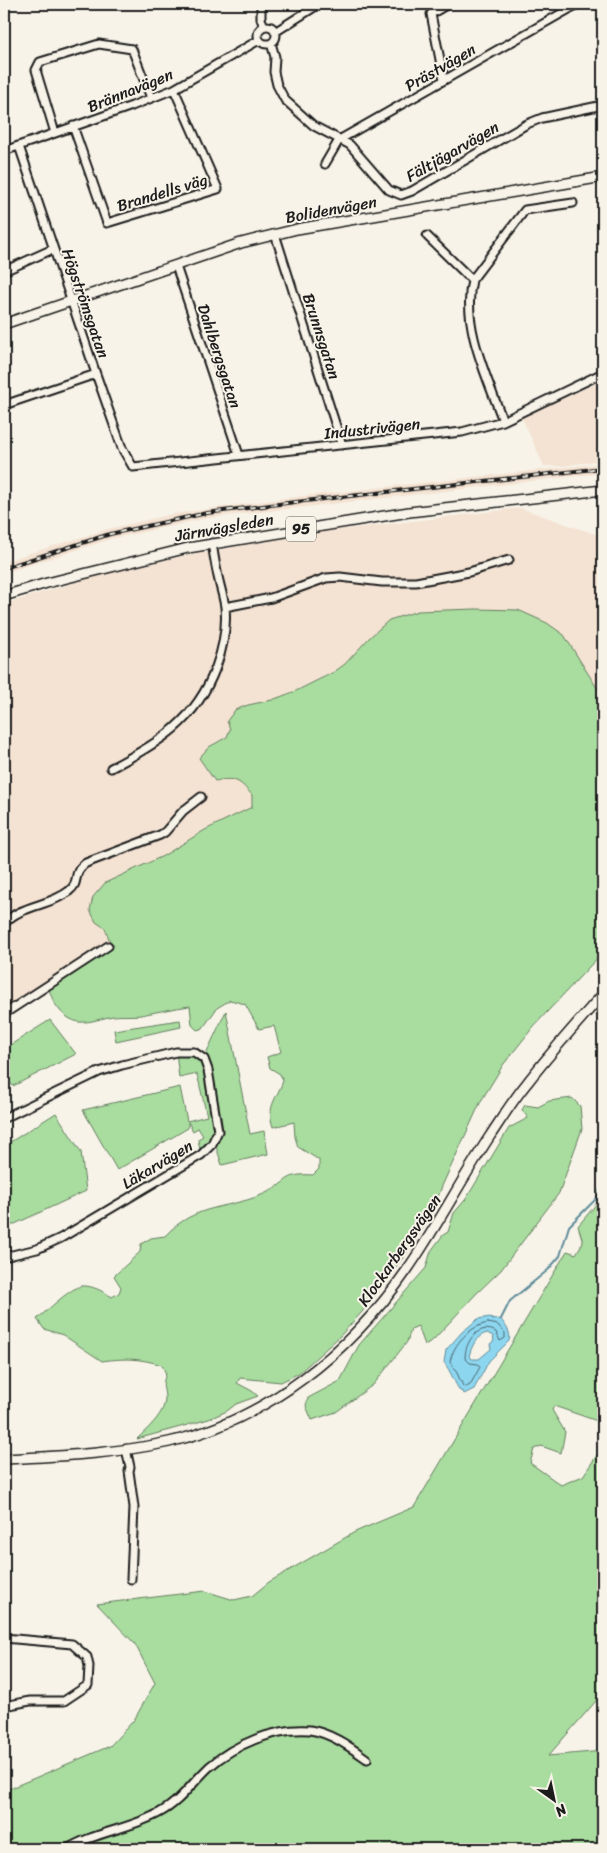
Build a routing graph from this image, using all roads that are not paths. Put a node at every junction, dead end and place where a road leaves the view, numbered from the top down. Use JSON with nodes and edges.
{"nodes":[{"id":1,"x":261,"y":4,"type":"edge"},
{"id":2,"x":319,"y":4,"type":"edge"},
{"id":3,"x":448,"y":4,"type":"edge"},
{"id":4,"x":578,"y":4,"type":"edge"},
{"id":5,"x":264,"y":26,"type":"junction"},
{"id":6,"x":275,"y":32,"type":"junction"},
{"id":7,"x":259,"y":40,"type":"junction"},
{"id":8,"x":271,"y":43,"type":"junction"},
{"id":9,"x":444,"y":80,"type":"junction"},
{"id":10,"x":174,"y":89,"type":"junction"},
{"id":11,"x":151,"y":98,"type":"junction"},
{"id":12,"x":603,"y":105,"type":"edge"},
{"id":13,"x":73,"y":126,"type":"junction"},
{"id":14,"x":55,"y":133,"type":"junction"},
{"id":15,"x":340,"y":140,"type":"junction"},
{"id":16,"x":19,"y":146,"type":"junction"},
{"id":17,"x":4,"y":152,"type":"edge"},
{"id":18,"x":325,"y":164,"type":"dead end"},
{"id":19,"x":603,"y":177,"type":"edge"},
{"id":20,"x":573,"y":203,"type":"dead end"},
{"id":21,"x":275,"y":234,"type":"junction"},
{"id":22,"x":427,"y":236,"type":"dead end"},
{"id":23,"x":53,"y":249,"type":"junction"},
{"id":24,"x":176,"y":266,"type":"junction"},
{"id":25,"x":4,"y":271,"type":"edge"},
{"id":26,"x":472,"y":280,"type":"junction"},
{"id":27,"x":71,"y":300,"type":"junction"},
{"id":28,"x":4,"y":324,"type":"edge"},
{"id":29,"x":603,"y":372,"type":"edge"},
{"id":30,"x":96,"y":374,"type":"junction"},
{"id":31,"x":4,"y":405,"type":"edge"},
{"id":32,"x":503,"y":421,"type":"junction"},
{"id":33,"x":342,"y":445,"type":"junction"},
{"id":34,"x":238,"y":455,"type":"junction"},
{"id":35,"x":132,"y":467,"type":"joint"},
{"id":36,"x":603,"y":490,"type":"edge"},
{"id":37,"x":212,"y":543,"type":"junction"},
{"id":38,"x":509,"y":560,"type":"dead end"},
{"id":39,"x":4,"y":596,"type":"edge"},
{"id":40,"x":225,"y":607,"type":"junction"},
{"id":41,"x":111,"y":768,"type":"dead end"},
{"id":42,"x":201,"y":797,"type":"dead end"},
{"id":43,"x":4,"y":924,"type":"edge"},
{"id":44,"x":108,"y":946,"type":"dead end"},
{"id":45,"x":603,"y":994,"type":"edge"},
{"id":46,"x":4,"y":1014,"type":"edge"},
{"id":47,"x":4,"y":1118,"type":"edge"},
{"id":48,"x":4,"y":1257,"type":"edge"},
{"id":49,"x":126,"y":1449,"type":"junction"},
{"id":50,"x":4,"y":1459,"type":"edge"},
{"id":51,"x":131,"y":1579,"type":"dead end"},
{"id":52,"x":4,"y":1638,"type":"edge"},
{"id":53,"x":4,"y":1706,"type":"edge"},
{"id":54,"x":367,"y":1759,"type":"dead end"},
{"id":55,"x":67,"y":1849,"type":"edge"}],
"edges":[{"from":1,"to":5,"type":"street"},
{"from":2,"to":6,"type":"street"},
{"from":3,"to":9,"type":"street"},
{"from":4,"to":9,"type":"street","name":"Prästvägen"},
{"from":5,"to":6,"type":"street"},
{"from":5,"to":7,"type":"street"},
{"from":6,"to":8,"type":"street"},
{"from":7,"to":8,"type":"street"},
{"from":7,"to":10,"type":"street","name":"Brännavägen"},
{"from":8,"to":15,"type":"street","name":"Fältjägarvägen"},
{"from":9,"to":15,"type":"street","name":"Prästvägen"},
{"from":10,"to":11,"type":"street","name":"Brännavägen"},
{"from":10,"to":13,"type":"street","name":"Brandells väg"},
{"from":11,"to":13,"type":"street","name":"Brännavägen"},
{"from":11,"to":14,"type":"street"},
{"from":12,"to":15,"type":"street","name":"Fältjägarvägen"},
{"from":13,"to":14,"type":"street","name":"Brännavägen"},
{"from":14,"to":16,"type":"street","name":"Brännavägen"},
{"from":15,"to":18,"type":"street","name":"Prästvägen"},
{"from":16,"to":17,"type":"street","name":"Brännavägen"},
{"from":16,"to":23,"type":"street","name":"Högströmsgatan"},
{"from":19,"to":21,"type":"main road","name":"Bolidenvägen"},
{"from":20,"to":26,"type":"street"},
{"from":21,"to":24,"type":"main road","name":"Bolidenvägen"},
{"from":21,"to":33,"type":"street","name":"Brunnsgatan"},
{"from":22,"to":26,"type":"street"},
{"from":23,"to":25,"type":"street"},
{"from":23,"to":27,"type":"street","name":"Högströmsgatan"},
{"from":24,"to":27,"type":"main road","name":"Bolidenvägen"},
{"from":24,"to":34,"type":"street","name":"Dahlbergsgatan"},
{"from":26,"to":32,"type":"street"},
{"from":27,"to":28,"type":"main road","name":"Bolidenvägen"},
{"from":27,"to":30,"type":"street","name":"Högströmsgatan"},
{"from":29,"to":32,"type":"street","name":"Industrivägen"},
{"from":30,"to":31,"type":"street"},
{"from":30,"to":35,"type":"street","name":"Högströmsgatan"},
{"from":32,"to":33,"type":"street","name":"Industrivägen"},
{"from":33,"to":34,"type":"street","name":"Industrivägen"},
{"from":34,"to":35,"type":"street","name":"Industrivägen"},
{"from":36,"to":37,"type":"main road","name":"Järnvägsleden","number":"95"},
{"from":37,"to":39,"type":"main road","name":"Järnvägsleden","number":"95"},
{"from":37,"to":40,"type":"street"},
{"from":38,"to":40,"type":"street"},
{"from":40,"to":41,"type":"street"},
{"from":42,"to":43,"type":"street"},
{"from":44,"to":46,"type":"street"},
{"from":45,"to":49,"type":"main road","name":"Klockarbergsvägen"},
{"from":47,"to":48,"type":"street","name":"Läkarvägen"},
{"from":49,"to":50,"type":"main road","name":"Klockarbergsvägen"},
{"from":49,"to":51,"type":"street"},
{"from":52,"to":53,"type":"street"},
{"from":54,"to":55,"type":"street"}]}
